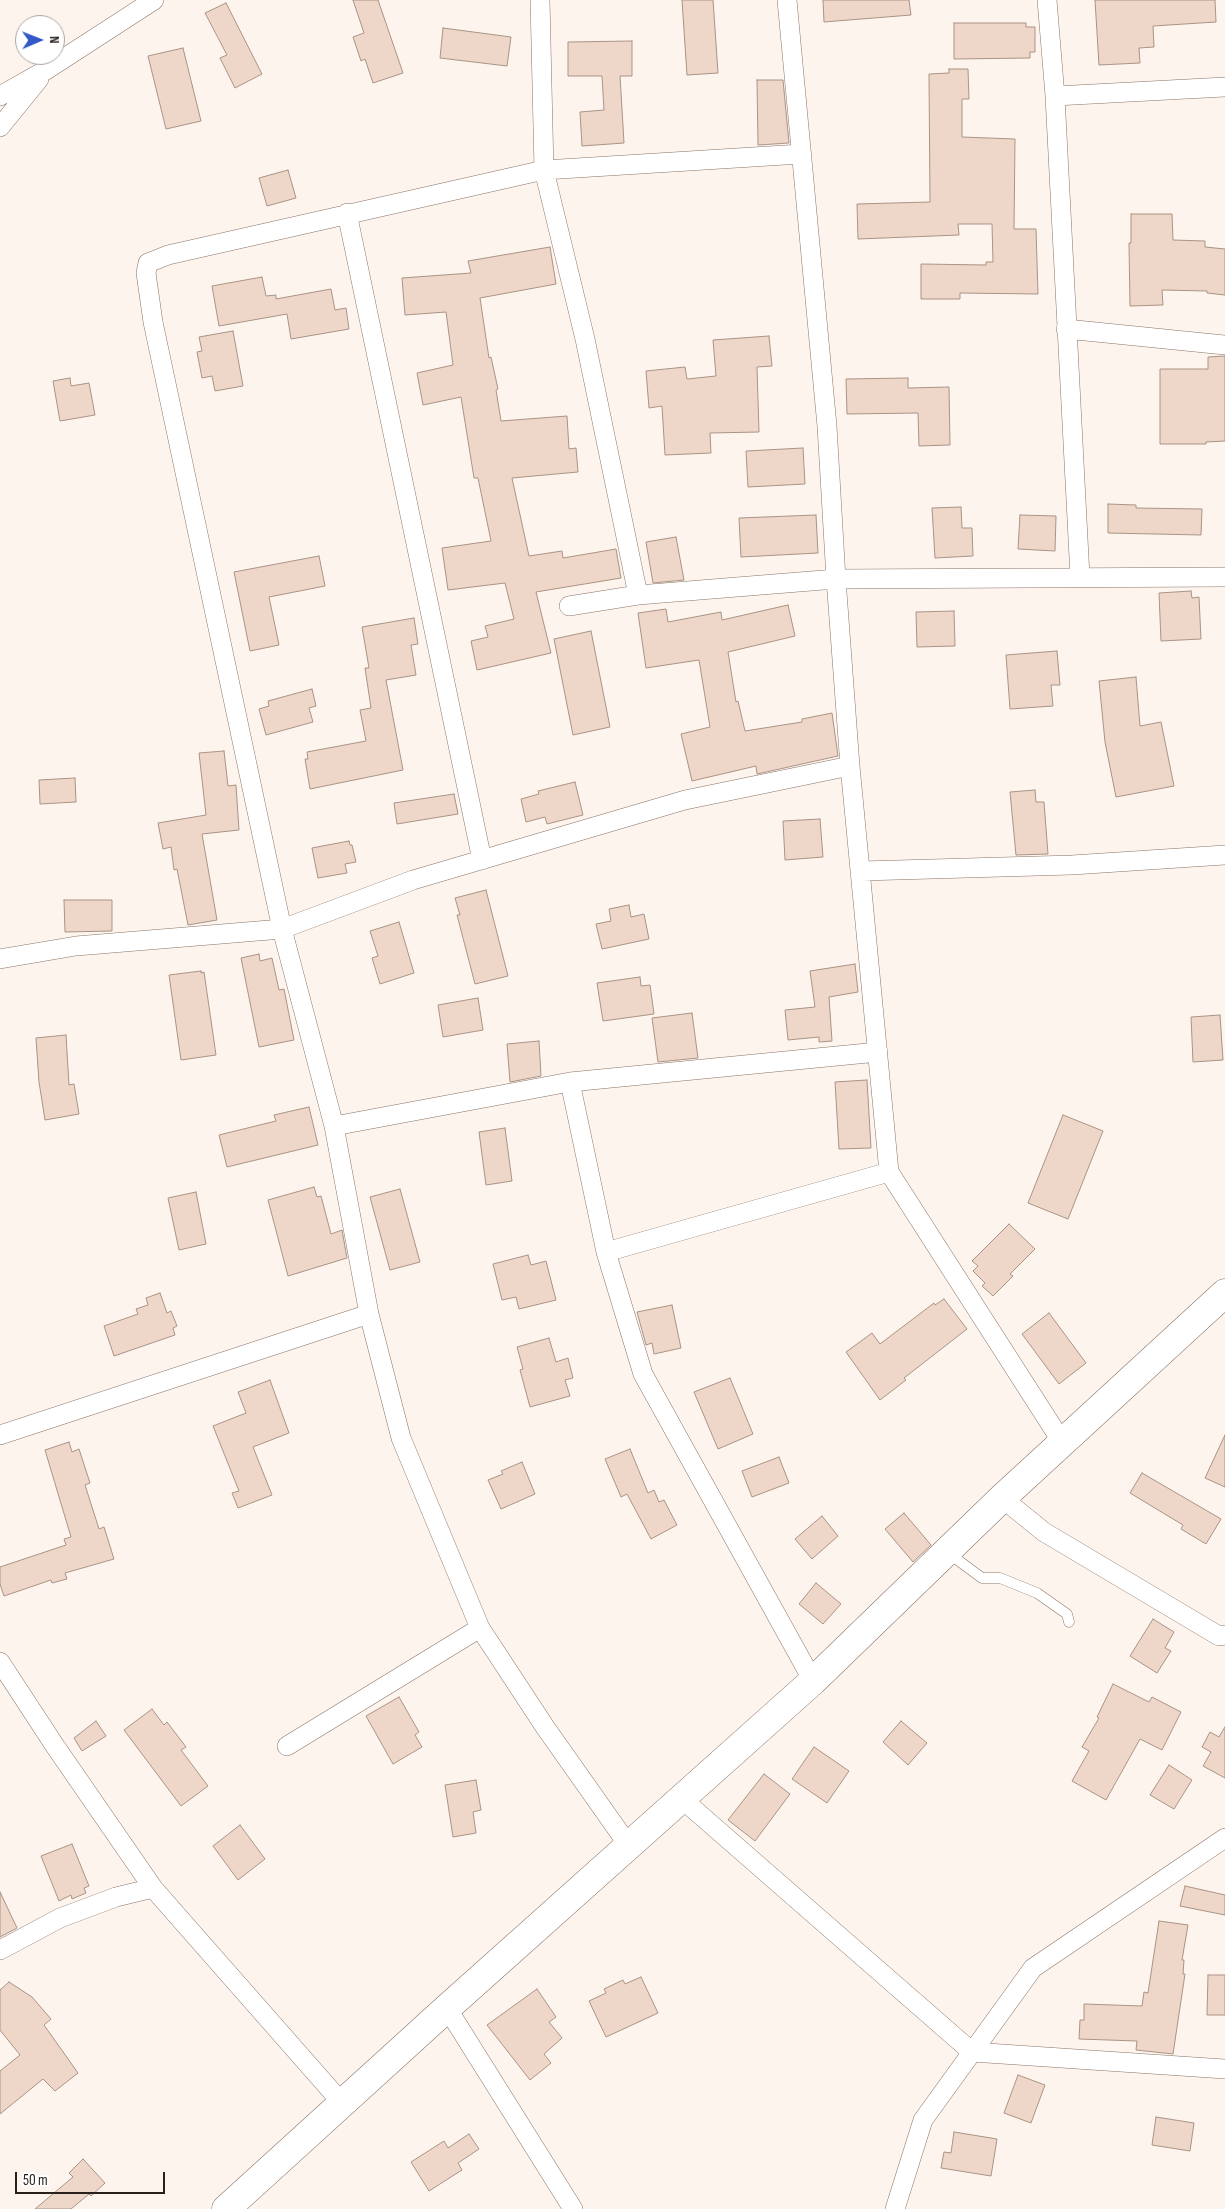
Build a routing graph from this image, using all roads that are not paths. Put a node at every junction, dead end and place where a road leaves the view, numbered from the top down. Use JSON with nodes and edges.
{"nodes":[{"id":1,"x":154,"y":0,"type":"edge"},
{"id":2,"x":540,"y":0,"type":"edge"},
{"id":3,"x":787,"y":0,"type":"edge"},
{"id":4,"x":1047,"y":0,"type":"edge"},
{"id":5,"x":46,"y":70,"type":"junction"},
{"id":6,"x":1225,"y":87,"type":"edge"},
{"id":7,"x":0,"y":96,"type":"edge"},
{"id":8,"x":1055,"y":96,"type":"junction"},
{"id":9,"x":0,"y":127,"type":"edge"},
{"id":10,"x":801,"y":154,"type":"junction"},
{"id":11,"x":544,"y":170,"type":"junction"},
{"id":12,"x":347,"y":213,"type":"junction"},
{"id":13,"x":1066,"y":329,"type":"junction"},
{"id":14,"x":1225,"y":345,"type":"edge"},
{"id":15,"x":1080,"y":577,"type":"junction"},
{"id":16,"x":1225,"y":577,"type":"edge"},
{"id":17,"x":836,"y":579,"type":"junction"},
{"id":18,"x":638,"y":595,"type":"junction"},
{"id":19,"x":569,"y":606,"type":"dead end"},
{"id":20,"x":850,"y":766,"type":"junction"},
{"id":21,"x":1225,"y":855,"type":"edge"},
{"id":22,"x":482,"y":860,"type":"junction"},
{"id":23,"x":862,"y":871,"type":"junction"},
{"id":24,"x":282,"y":929,"type":"junction"},
{"id":25,"x":0,"y":959,"type":"edge"},
{"id":26,"x":878,"y":1052,"type":"junction"},
{"id":27,"x":570,"y":1082,"type":"junction"},
{"id":28,"x":334,"y":1126,"type":"junction"},
{"id":29,"x":889,"y":1172,"type":"junction"},
{"id":30,"x":606,"y":1252,"type":"junction"},
{"id":31,"x":1225,"y":1292,"type":"edge"},
{"id":32,"x":370,"y":1314,"type":"junction"},
{"id":33,"x":0,"y":1435,"type":"edge"},
{"id":34,"x":1062,"y":1442,"type":"junction"},
{"id":35,"x":1002,"y":1498,"type":"junction"},
{"id":36,"x":946,"y":1551,"type":"junction"},
{"id":37,"x":1069,"y":1622,"type":"dead end"},
{"id":38,"x":480,"y":1628,"type":"junction"},
{"id":39,"x":1225,"y":1635,"type":"edge"},
{"id":40,"x":0,"y":1662,"type":"edge"},
{"id":41,"x":813,"y":1681,"type":"junction"},
{"id":42,"x":287,"y":1746,"type":"dead end"},
{"id":43,"x":682,"y":1800,"type":"junction"},
{"id":44,"x":1225,"y":1838,"type":"edge"},
{"id":45,"x":629,"y":1846,"type":"junction"},
{"id":46,"x":153,"y":1888,"type":"junction"},
{"id":47,"x":0,"y":1950,"type":"edge"},
{"id":48,"x":447,"y":2008,"type":"junction"},
{"id":49,"x":972,"y":2052,"type":"junction"},
{"id":50,"x":1225,"y":2069,"type":"edge"},
{"id":51,"x":342,"y":2102,"type":"junction"},
{"id":52,"x":226,"y":2209,"type":"edge"},
{"id":53,"x":573,"y":2209,"type":"edge"},
{"id":54,"x":896,"y":2209,"type":"edge"}],
"edges":[{"from":1,"to":5,"type":"street"},
{"from":2,"to":11,"type":"street"},
{"from":3,"to":10,"type":"street"},
{"from":4,"to":8,"type":"street"},
{"from":5,"to":7,"type":"street"},
{"from":5,"to":9,"type":"street"},
{"from":6,"to":8,"type":"street"},
{"from":8,"to":13,"type":"street"},
{"from":10,"to":11,"type":"street"},
{"from":10,"to":17,"type":"street"},
{"from":11,"to":12,"type":"street"},
{"from":11,"to":18,"type":"street"},
{"from":12,"to":22,"type":"street"},
{"from":12,"to":24,"type":"street"},
{"from":13,"to":14,"type":"street"},
{"from":13,"to":15,"type":"street"},
{"from":15,"to":16,"type":"street"},
{"from":15,"to":17,"type":"street"},
{"from":17,"to":18,"type":"street"},
{"from":17,"to":20,"type":"street"},
{"from":18,"to":19,"type":"street"},
{"from":20,"to":22,"type":"street"},
{"from":20,"to":23,"type":"street"},
{"from":21,"to":23,"type":"street"},
{"from":22,"to":24,"type":"street"},
{"from":23,"to":26,"type":"street"},
{"from":24,"to":25,"type":"street"},
{"from":24,"to":28,"type":"street"},
{"from":26,"to":27,"type":"street"},
{"from":26,"to":29,"type":"street"},
{"from":27,"to":28,"type":"street"},
{"from":27,"to":30,"type":"street"},
{"from":28,"to":32,"type":"street"},
{"from":29,"to":30,"type":"street"},
{"from":29,"to":34,"type":"street"},
{"from":30,"to":41,"type":"street"},
{"from":31,"to":34,"type":"main road"},
{"from":32,"to":33,"type":"street"},
{"from":32,"to":38,"type":"street"},
{"from":34,"to":35,"type":"main road"},
{"from":35,"to":36,"type":"main road"},
{"from":35,"to":39,"type":"street"},
{"from":36,"to":37,"type":"lane"},
{"from":36,"to":41,"type":"main road"},
{"from":38,"to":42,"type":"street"},
{"from":38,"to":45,"type":"street"},
{"from":40,"to":46,"type":"street"},
{"from":41,"to":43,"type":"main road"},
{"from":43,"to":45,"type":"main road"},
{"from":43,"to":49,"type":"street"},
{"from":44,"to":49,"type":"street"},
{"from":45,"to":48,"type":"main road"},
{"from":46,"to":47,"type":"street"},
{"from":46,"to":51,"type":"street"},
{"from":48,"to":51,"type":"main road"},
{"from":48,"to":53,"type":"street"},
{"from":49,"to":50,"type":"street"},
{"from":49,"to":54,"type":"street"},
{"from":51,"to":52,"type":"main road"}]}
